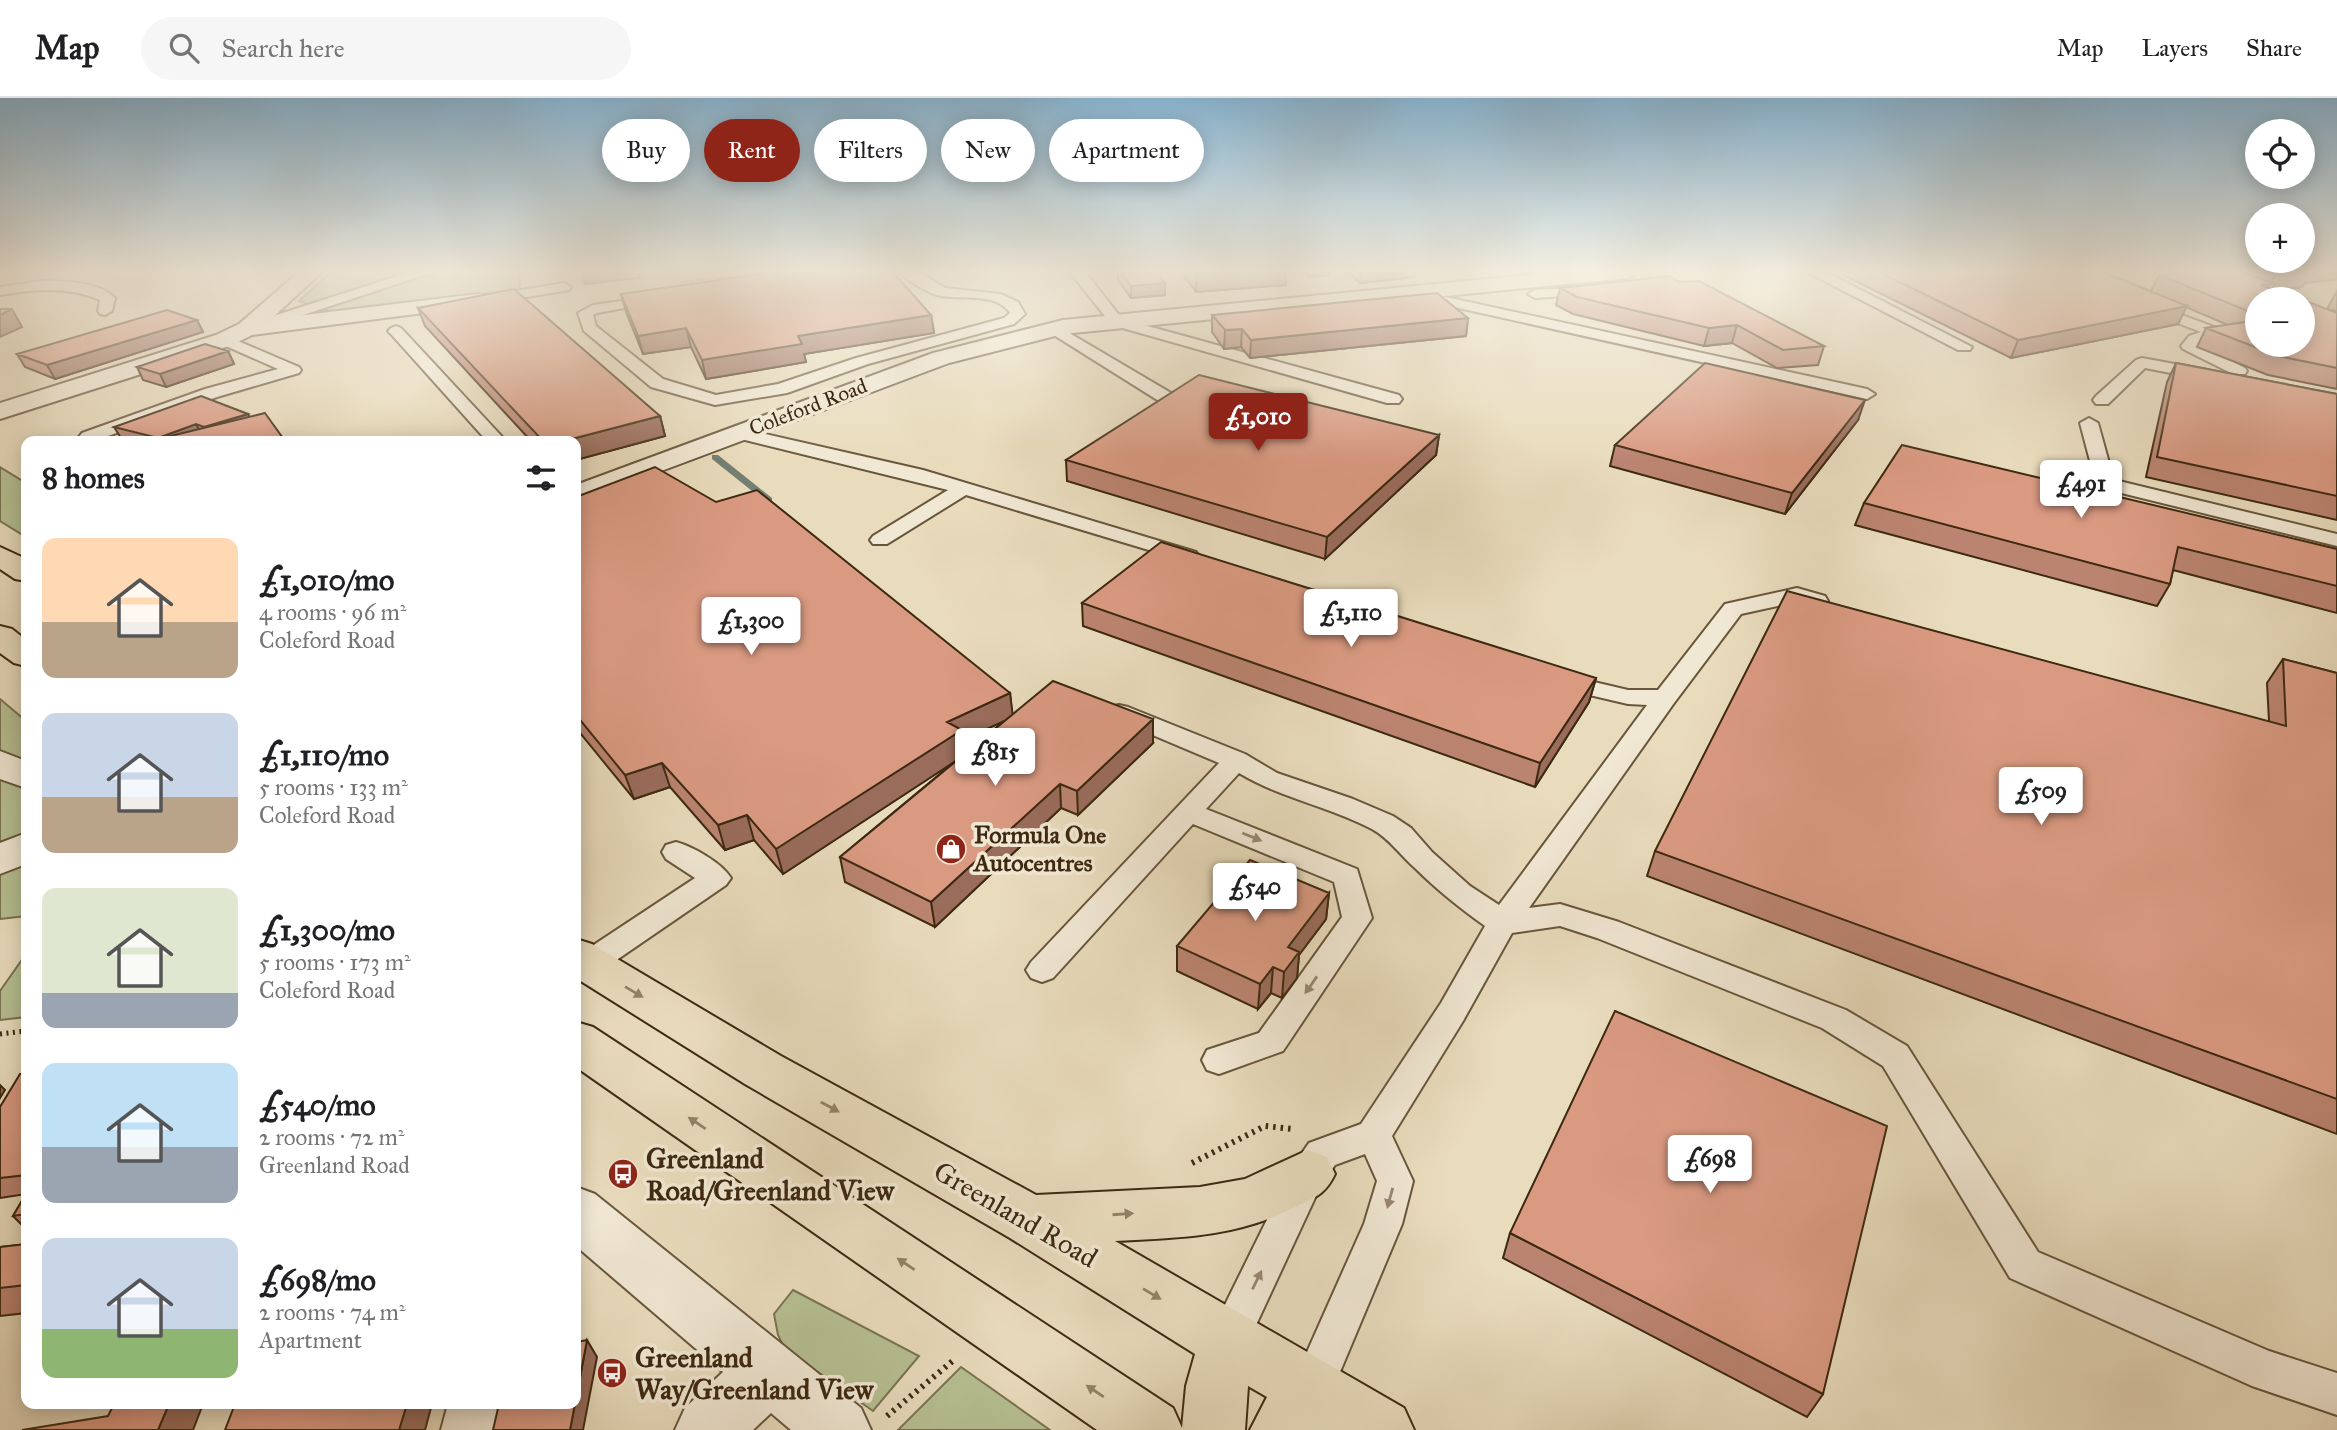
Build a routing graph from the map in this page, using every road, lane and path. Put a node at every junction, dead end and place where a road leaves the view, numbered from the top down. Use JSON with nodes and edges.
{"nodes":[{"id":1,"x":236,"y":334,"type":"edge"},
{"id":2,"x":399,"y":334,"type":"edge"},
{"id":3,"x":597,"y":334,"type":"edge"},
{"id":4,"x":961,"y":334,"type":"edge"},
{"id":5,"x":1034,"y":334,"type":"edge"},
{"id":6,"x":1062,"y":334,"type":"edge"},
{"id":7,"x":1156,"y":334,"type":"edge"},
{"id":8,"x":1596,"y":334,"type":"edge"},
{"id":9,"x":1940,"y":334,"type":"edge"},
{"id":10,"x":2210,"y":334,"type":"edge"},
{"id":11,"x":224,"y":340,"type":"junction"},
{"id":12,"x":1964,"y":346,"type":"edge"},
{"id":13,"x":1867,"y":394,"type":"dead end"},
{"id":14,"x":752,"y":396,"type":"junction"},
{"id":15,"x":1165,"y":397,"type":"edge"},
{"id":16,"x":1393,"y":399,"type":"dead end"},
{"id":17,"x":2102,"y":400,"type":"dead end"},
{"id":18,"x":0,"y":411,"type":"edge"},
{"id":19,"x":771,"y":421,"type":"junction"},
{"id":20,"x":2089,"y":423,"type":"dead end"},
{"id":21,"x":738,"y":433,"type":"junction"},
{"id":22,"x":91,"y":436,"type":"edge"},
{"id":23,"x":492,"y":436,"type":"edge"},
{"id":24,"x":964,"y":488,"type":"junction"},
{"id":25,"x":581,"y":493,"type":"edge"},
{"id":26,"x":880,"y":540,"type":"dead end"},
{"id":27,"x":2337,"y":541,"type":"edge"},
{"id":28,"x":0,"y":556,"type":"edge"},
{"id":29,"x":1206,"y":562,"type":"edge"},
{"id":30,"x":21,"y":569,"type":"edge"},
{"id":31,"x":1836,"y":606,"type":"edge"},
{"id":32,"x":0,"y":636,"type":"edge"},
{"id":33,"x":21,"y":652,"type":"edge"},
{"id":34,"x":1533,"y":674,"type":"edge"},
{"id":35,"x":1665,"y":698,"type":"junction"},
{"id":36,"x":1092,"y":700,"type":"edge"},
{"id":37,"x":1236,"y":761,"type":"junction"},
{"id":38,"x":0,"y":763,"type":"edge"},
{"id":39,"x":21,"y":774,"type":"edge"},
{"id":40,"x":1189,"y":812,"type":"junction"},
{"id":41,"x":21,"y":850,"type":"edge"},
{"id":42,"x":676,"y":852,"type":"dead end"},
{"id":43,"x":0,"y":860,"type":"edge"},
{"id":44,"x":1503,"y":923,"type":"junction"},
{"id":45,"x":582,"y":960,"type":"edge"},
{"id":46,"x":1042,"y":970,"type":"dead end"},
{"id":47,"x":21,"y":1032,"type":"edge"},
{"id":48,"x":0,"y":1034,"type":"edge"},
{"id":49,"x":581,"y":1044,"type":"edge"},
{"id":50,"x":1219,"y":1060,"type":"dead end"},
{"id":51,"x":1374,"y":1135,"type":"junction"},
{"id":52,"x":1308,"y":1174,"type":"junction"},
{"id":53,"x":1030,"y":1220,"type":"junction"},
{"id":54,"x":581,"y":1224,"type":"edge"},
{"id":55,"x":1228,"y":1341,"type":"junction"},
{"id":56,"x":768,"y":1373,"type":"junction"},
{"id":57,"x":2337,"y":1394,"type":"edge"},
{"id":58,"x":478,"y":1409,"type":"edge"},
{"id":59,"x":1297,"y":1409,"type":"edge"},
{"id":60,"x":472,"y":1430,"type":"edge"},
{"id":61,"x":707,"y":1430,"type":"edge"},
{"id":62,"x":839,"y":1430,"type":"edge"},
{"id":63,"x":1151,"y":1430,"type":"edge"},
{"id":64,"x":1213,"y":1430,"type":"edge"},
{"id":65,"x":1382,"y":1430,"type":"edge"}],
"edges":[{"from":1,"to":11,"type":"street"},
{"from":2,"to":23,"type":"lane"},
{"from":3,"to":14,"type":"lane"},
{"from":4,"to":14,"type":"lane"},
{"from":5,"to":19,"type":"street","name":"Coleford Road"},
{"from":6,"to":15,"type":"lane"},
{"from":7,"to":16,"type":"lane"},
{"from":8,"to":13,"type":"lane"},
{"from":9,"to":12,"type":"lane"},
{"from":10,"to":17,"type":"lane"},
{"from":11,"to":18,"type":"street"},
{"from":11,"to":22,"type":"lane"},
{"from":14,"to":19,"type":"lane"},
{"from":19,"to":21,"type":"street","name":"Coleford Road"},
{"from":20,"to":27,"type":"lane"},
{"from":21,"to":24,"type":"lane"},
{"from":21,"to":25,"type":"street","name":"Coleford Road"},
{"from":24,"to":26,"type":"lane"},
{"from":24,"to":29,"type":"lane"},
{"from":28,"to":30,"type":"highway"},
{"from":31,"to":35,"type":"lane"},
{"from":32,"to":33,"type":"highway"},
{"from":34,"to":35,"type":"lane"},
{"from":35,"to":44,"type":"lane"},
{"from":36,"to":37,"type":"lane"},
{"from":37,"to":40,"type":"lane"},
{"from":37,"to":44,"type":"lane"},
{"from":38,"to":39,"type":"street"},
{"from":40,"to":46,"type":"lane"},
{"from":40,"to":50,"type":"lane","one_way":true},
{"from":41,"to":43,"type":"street"},
{"from":42,"to":45,"type":"lane"},
{"from":44,"to":51,"type":"lane"},
{"from":44,"to":57,"type":"lane"},
{"from":45,"to":53,"type":"highway","name":"Greenland Road","one_way":true},
{"from":47,"to":48,"type":"path"},
{"from":63,"to":49,"type":"highway","one_way":true},
{"from":51,"to":52,"type":"lane"},
{"from":51,"to":59,"type":"lane","one_way":true},
{"from":53,"to":52,"type":"highway","one_way":true},
{"from":55,"to":52,"type":"lane","one_way":true},
{"from":53,"to":55,"type":"highway","name":"Greenland Road","one_way":true},
{"from":54,"to":56,"type":"street"},
{"from":55,"to":59,"type":"highway","name":"Greenland Road"},
{"from":55,"to":64,"type":"highway"},
{"from":56,"to":61,"type":"street"},
{"from":56,"to":62,"type":"street"},
{"from":58,"to":60,"type":"street"},
{"from":59,"to":65,"type":"highway","name":"Greenland Road"}]}
